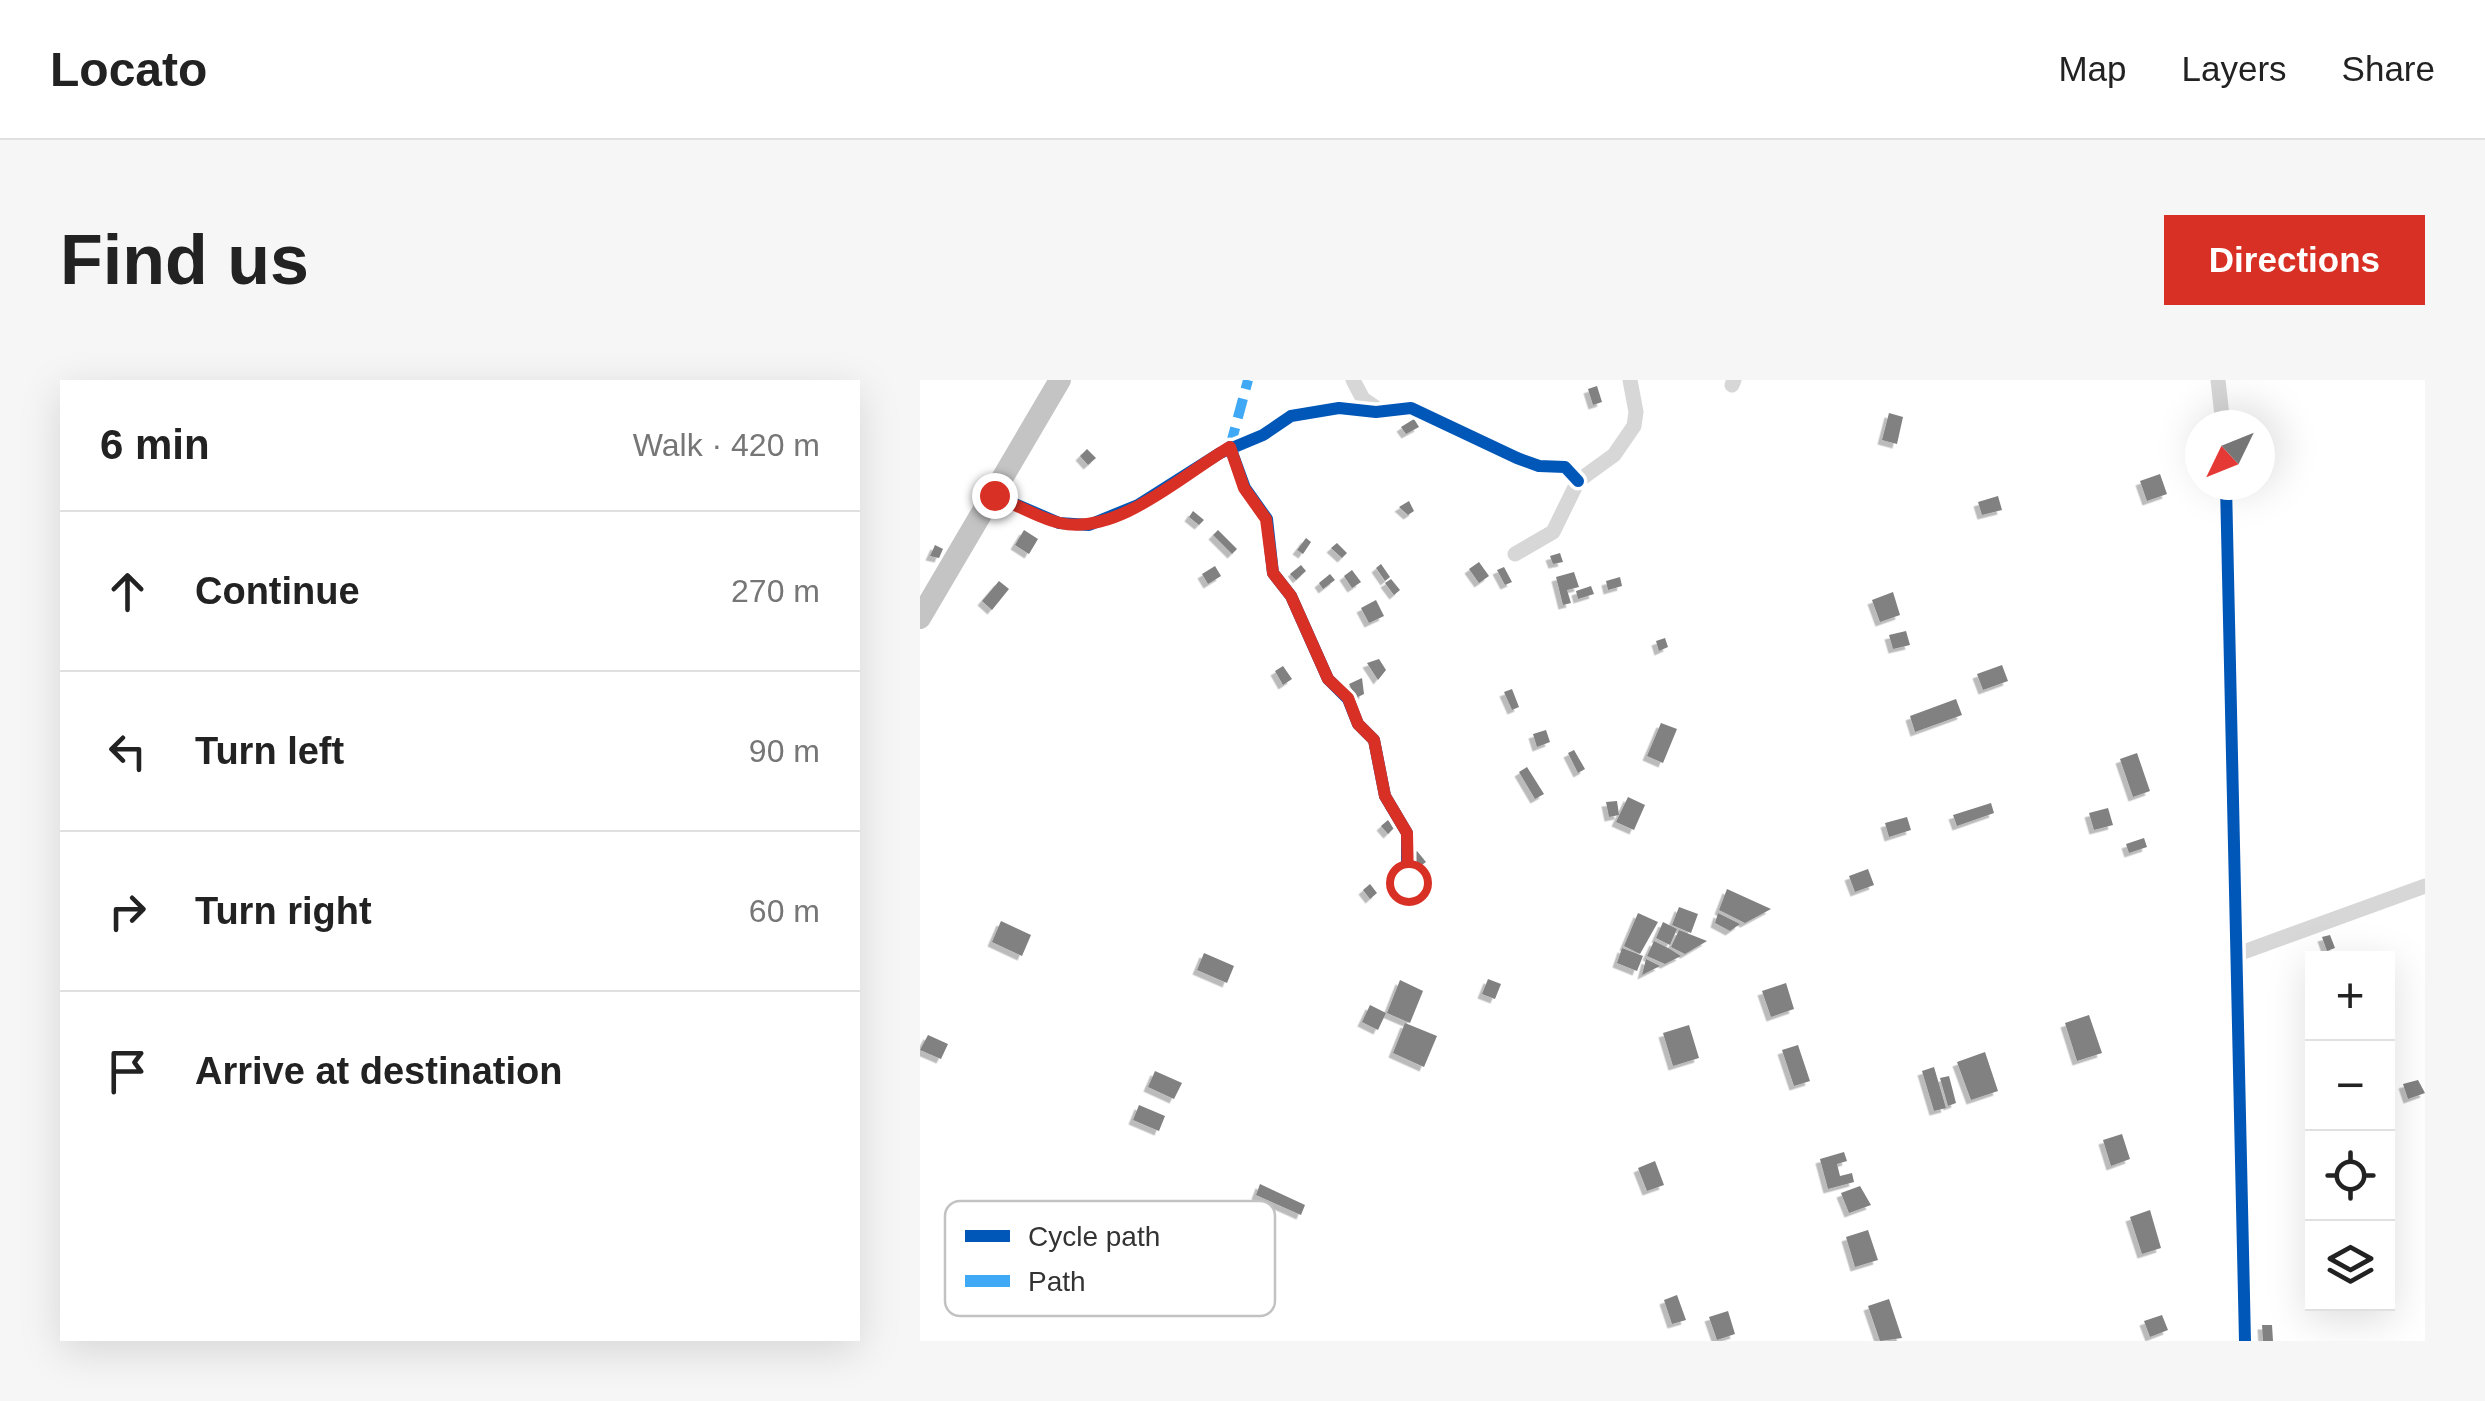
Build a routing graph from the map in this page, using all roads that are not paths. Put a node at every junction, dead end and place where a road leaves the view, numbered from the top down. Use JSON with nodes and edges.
{"nodes":[{"id":1,"x":1060,"y":380,"type":"edge"},
{"id":2,"x":1353,"y":380,"type":"edge"},
{"id":3,"x":1630,"y":380,"type":"edge"},
{"id":4,"x":2218,"y":380,"type":"edge"},
{"id":5,"x":2221,"y":410,"type":"edge"},
{"id":6,"x":1381,"y":412,"type":"junction"},
{"id":7,"x":1230,"y":447,"type":"junction"},
{"id":8,"x":1578,"y":481,"type":"junction"},
{"id":9,"x":994,"y":495,"type":"junction"},
{"id":10,"x":2226,"y":500,"type":"edge"},
{"id":11,"x":1515,"y":554,"type":"dead end"},
{"id":12,"x":920,"y":618,"type":"edge"},
{"id":13,"x":1408,"y":882,"type":"dead end"},
{"id":14,"x":2425,"y":886,"type":"edge"},
{"id":15,"x":2238,"y":954,"type":"junction"},
{"id":16,"x":2245,"y":1341,"type":"edge"}],
"edges":[{"from":1,"to":9,"type":"highway"},
{"from":2,"to":6,"type":"street"},
{"from":3,"to":8,"type":"street"},
{"from":4,"to":5,"type":"street"},
{"from":6,"to":7,"type":"street"},
{"from":6,"to":8,"type":"street"},
{"from":7,"to":9,"type":"street"},
{"from":7,"to":13,"type":"street"},
{"from":8,"to":11,"type":"street"},
{"from":9,"to":12,"type":"highway"},
{"from":10,"to":15,"type":"street"},
{"from":14,"to":15,"type":"street"},
{"from":15,"to":16,"type":"street"}]}
